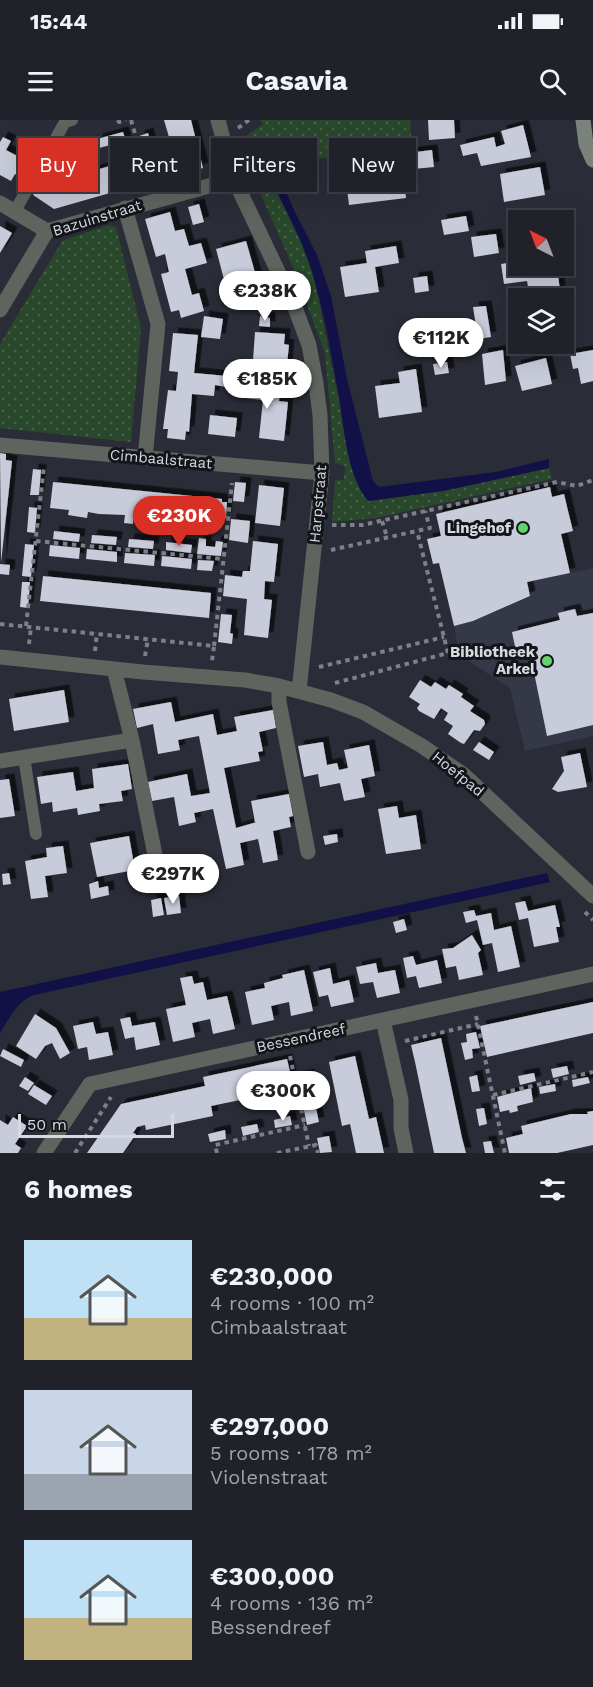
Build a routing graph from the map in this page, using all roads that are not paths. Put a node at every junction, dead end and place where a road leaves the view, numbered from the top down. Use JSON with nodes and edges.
{"nodes":[{"id":1,"x":72,"y":120,"type":"edge"},
{"id":2,"x":218,"y":120,"type":"edge"},
{"id":3,"x":583,"y":120,"type":"edge"},
{"id":4,"x":223,"y":138,"type":"edge"},
{"id":5,"x":593,"y":160,"type":"edge"},
{"id":6,"x":211,"y":185,"type":"edge"},
{"id":7,"x":240,"y":192,"type":"edge"},
{"id":8,"x":0,"y":202,"type":"edge"},
{"id":9,"x":125,"y":208,"type":"junction"},
{"id":10,"x":15,"y":211,"type":"junction"},
{"id":11,"x":47,"y":231,"type":"junction"},
{"id":12,"x":0,"y":310,"type":"edge"},
{"id":13,"x":0,"y":445,"type":"edge"},
{"id":14,"x":145,"y":458,"type":"junction"},
{"id":15,"x":322,"y":473,"type":"junction"},
{"id":16,"x":0,"y":657,"type":"edge"},
{"id":17,"x":114,"y":669,"type":"junction"},
{"id":18,"x":279,"y":686,"type":"junction"},
{"id":19,"x":299,"y":691,"type":"junction"},
{"id":20,"x":132,"y":740,"type":"junction"},
{"id":21,"x":24,"y":757,"type":"junction"},
{"id":22,"x":0,"y":761,"type":"edge"},
{"id":23,"x":36,"y":834,"type":"dead end"},
{"id":24,"x":308,"y":852,"type":"dead end"},
{"id":25,"x":157,"y":865,"type":"dead end"},
{"id":26,"x":593,"y":896,"type":"edge"},
{"id":27,"x":593,"y":974,"type":"edge"},
{"id":28,"x":383,"y":1020,"type":"junction"},
{"id":29,"x":44,"y":1153,"type":"edge"},
{"id":30,"x":406,"y":1153,"type":"edge"}],
"edges":[{"from":1,"to":10,"type":"lane"},
{"from":2,"to":4,"type":"street","name":"Harpstraat"},
{"from":3,"to":5,"type":"main road"},
{"from":6,"to":9,"type":"street","name":"Bazuinstraat"},
{"from":7,"to":15,"type":"street","name":"Harpstraat"},
{"from":8,"to":10,"type":"street"},
{"from":9,"to":11,"type":"street","name":"Bazuinstraat"},
{"from":9,"to":14,"type":"street"},
{"from":10,"to":11,"type":"street"},
{"from":11,"to":12,"type":"street","name":"Bazuinstraat"},
{"from":13,"to":14,"type":"street","name":"Cimbaalstraat"},
{"from":14,"to":15,"type":"street","name":"Cimbaalstraat"},
{"from":15,"to":19,"type":"street","name":"Harpstraat"},
{"from":16,"to":17,"type":"street","name":"Hoefpad"},
{"from":17,"to":18,"type":"street","name":"Hoefpad"},
{"from":17,"to":20,"type":"street"},
{"from":18,"to":19,"type":"street","name":"Hoefpad"},
{"from":18,"to":24,"type":"street"},
{"from":19,"to":26,"type":"street","name":"Hoefpad"},
{"from":20,"to":21,"type":"street"},
{"from":20,"to":25,"type":"street"},
{"from":21,"to":22,"type":"street"},
{"from":21,"to":23,"type":"lane"},
{"from":27,"to":28,"type":"street","name":"Bessendreef"},
{"from":28,"to":29,"type":"street","name":"Bessendreef"},
{"from":28,"to":30,"type":"street"}]}
